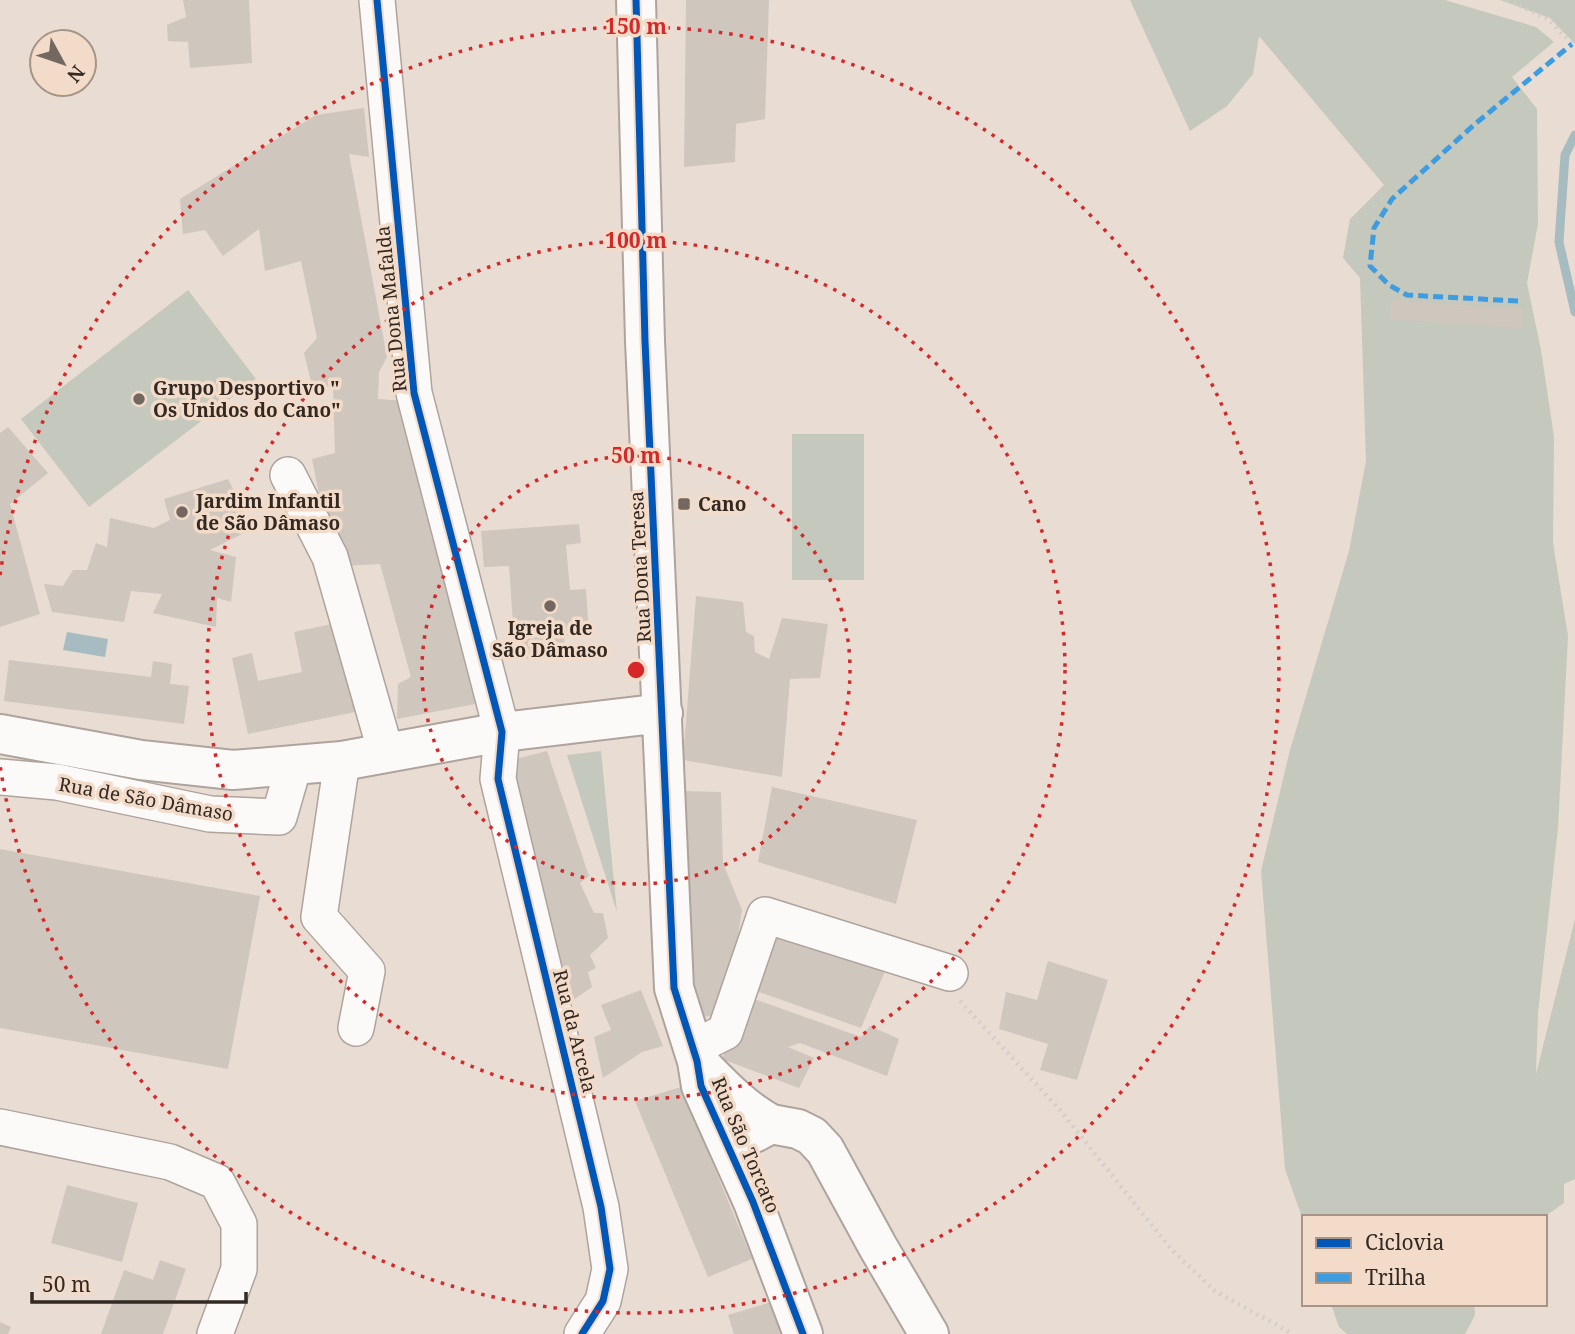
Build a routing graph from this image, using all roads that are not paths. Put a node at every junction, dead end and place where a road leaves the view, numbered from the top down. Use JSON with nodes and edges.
{"nodes":[{"id":1,"x":377,"y":0,"type":"edge"},
{"id":2,"x":636,"y":0,"type":"edge"},
{"id":3,"x":288,"y":475,"type":"dead end"},
{"id":4,"x":663,"y":713,"type":"junction"},
{"id":5,"x":502,"y":732,"type":"junction"},
{"id":6,"x":0,"y":734,"type":"edge"},
{"id":7,"x":386,"y":753,"type":"junction"},
{"id":8,"x":342,"y":761,"type":"junction"},
{"id":9,"x":294,"y":765,"type":"junction"},
{"id":10,"x":0,"y":777,"type":"edge"},
{"id":11,"x":942,"y":971,"type":"road end"},
{"id":12,"x":355,"y":1028,"type":"dead end"},
{"id":13,"x":695,"y":1055,"type":"junction"},
{"id":14,"x":771,"y":1124,"type":"junction"},
{"id":15,"x":0,"y":1127,"type":"edge"},
{"id":16,"x":729,"y":1146,"type":"junction"},
{"id":17,"x":215,"y":1334,"type":"edge"},
{"id":18,"x":582,"y":1334,"type":"edge"},
{"id":19,"x":803,"y":1334,"type":"edge"},
{"id":20,"x":929,"y":1334,"type":"edge"}],
"edges":[{"from":1,"to":5,"type":"street","name":"Rua Dona Mafalda"},
{"from":2,"to":4,"type":"street","name":"Rua Dona Teresa"},
{"from":3,"to":7,"type":"street"},
{"from":4,"to":5,"type":"street"},
{"from":4,"to":13,"type":"street","name":"Rua São Torcato"},
{"from":5,"to":7,"type":"street"},
{"from":5,"to":18,"type":"street","name":"Rua da Arcela"},
{"from":6,"to":9,"type":"street"},
{"from":7,"to":8,"type":"street"},
{"from":8,"to":9,"type":"street"},
{"from":8,"to":12,"type":"street"},
{"from":9,"to":10,"type":"street","name":"Rua de São Dâmaso"},
{"from":11,"to":13,"type":"street"},
{"from":13,"to":14,"type":"street","name":"Rua São Torcato"},
{"from":13,"to":16,"type":"street","name":"Rua São Torcato"},
{"from":14,"to":16,"type":"street"},
{"from":14,"to":20,"type":"street","name":"Rua São Torcato"},
{"from":15,"to":17,"type":"street"},
{"from":16,"to":19,"type":"street","name":"Rua São Torcato"}]}
